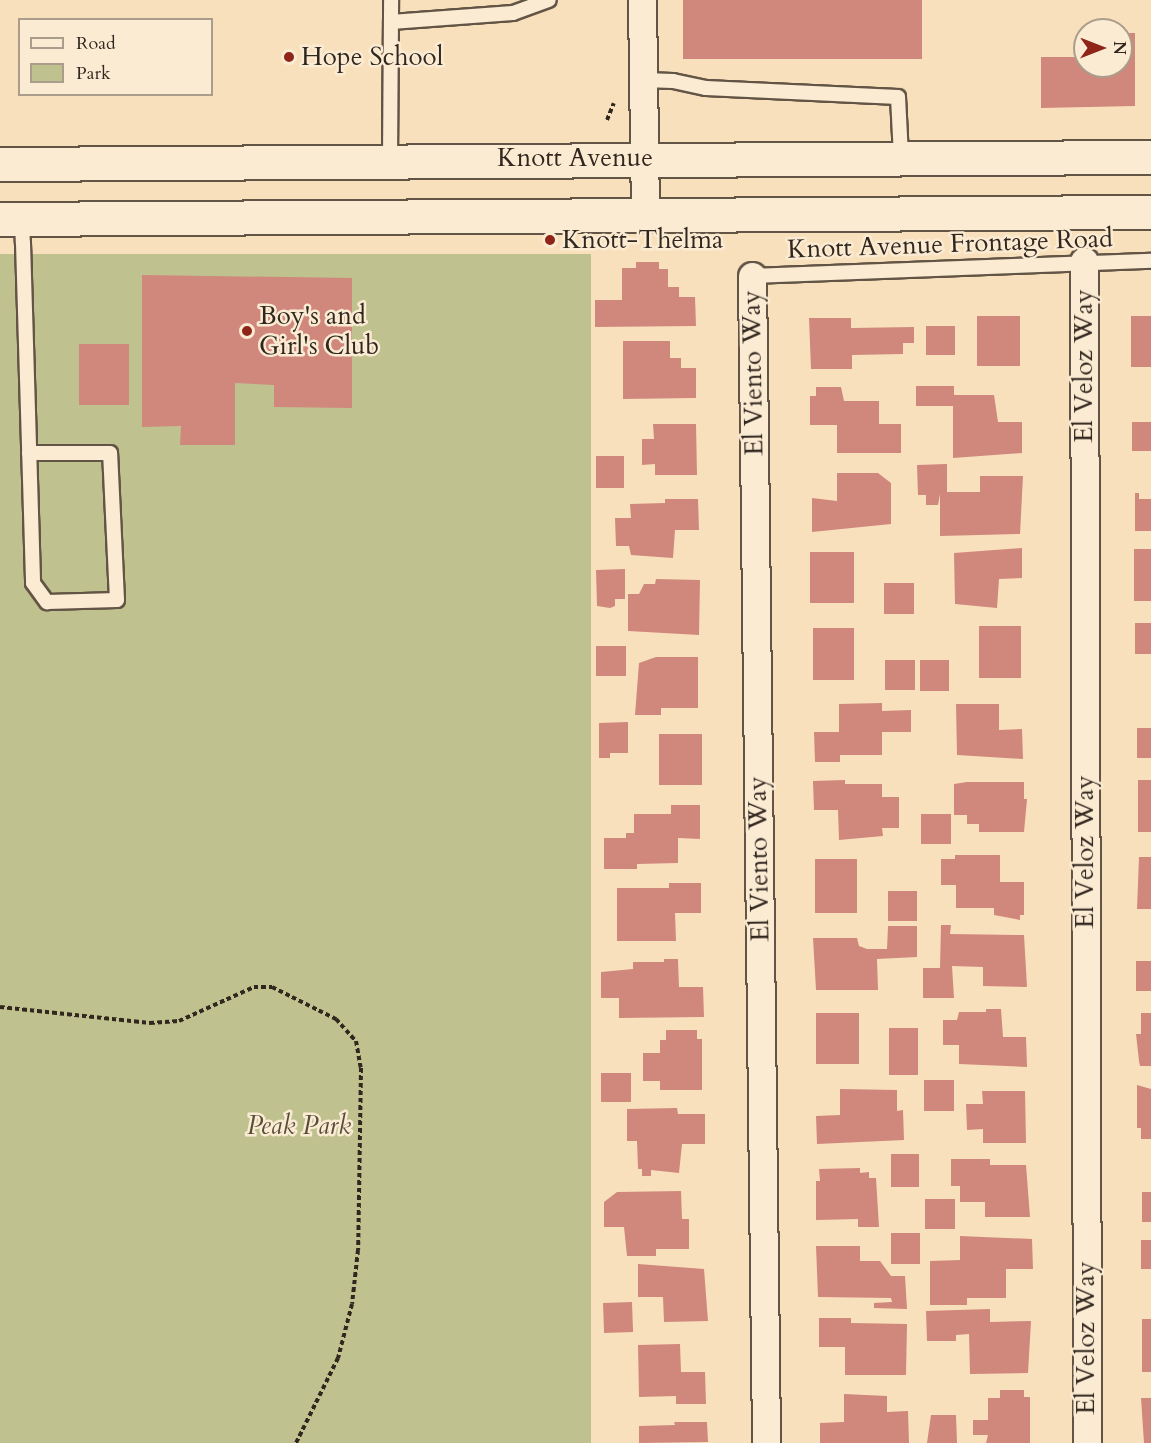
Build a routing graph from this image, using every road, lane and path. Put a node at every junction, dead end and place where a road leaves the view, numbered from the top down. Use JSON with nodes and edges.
{"nodes":[{"id":1,"x":391,"y":0,"type":"edge"},
{"id":2,"x":549,"y":0,"type":"edge"},
{"id":3,"x":642,"y":0,"type":"edge"},
{"id":4,"x":391,"y":22,"type":"junction"},
{"id":5,"x":643,"y":80,"type":"junction"},
{"id":6,"x":901,"y":157,"type":"junction"},
{"id":7,"x":1151,"y":157,"type":"edge"},
{"id":8,"x":644,"y":158,"type":"junction"},
{"id":9,"x":390,"y":159,"type":"junction"},
{"id":10,"x":0,"y":164,"type":"edge"},
{"id":11,"x":1151,"y":212,"type":"edge"},
{"id":12,"x":645,"y":215,"type":"junction"},
{"id":13,"x":11,"y":219,"type":"edge"},
{"id":14,"x":1084,"y":261,"type":"junction"},
{"id":15,"x":1151,"y":261,"type":"edge"},
{"id":16,"x":752,"y":276,"type":"joint"},
{"id":17,"x":29,"y":453,"type":"junction"},
{"id":18,"x":0,"y":1007,"type":"edge"},
{"id":19,"x":296,"y":1443,"type":"edge"},
{"id":20,"x":766,"y":1443,"type":"edge"},
{"id":21,"x":1087,"y":1443,"type":"edge"}],
"edges":[{"from":1,"to":4,"type":"lane"},
{"from":2,"to":4,"type":"lane"},
{"from":3,"to":5,"type":"street"},
{"from":4,"to":9,"type":"lane"},
{"from":5,"to":6,"type":"lane"},
{"from":5,"to":8,"type":"street"},
{"from":6,"to":7,"type":"main road","name":"Knott Avenue"},
{"from":6,"to":8,"type":"main road","name":"Knott Avenue"},
{"from":8,"to":9,"type":"main road","name":"Knott Avenue"},
{"from":8,"to":12,"type":"street"},
{"from":9,"to":10,"type":"main road","name":"Knott Avenue"},
{"from":11,"to":12,"type":"main road"},
{"from":12,"to":13,"type":"main road"},
{"from":13,"to":17,"type":"lane"},
{"from":14,"to":15,"type":"lane","name":"Knott Avenue Frontage Road"},
{"from":14,"to":16,"type":"lane","name":"Knott Avenue Frontage Road"},
{"from":14,"to":21,"type":"street","name":"El Veloz Way"},
{"from":16,"to":20,"type":"street","name":"El Viento Way"},
{"from":17,"to":17,"type":"lane"},
{"from":18,"to":19,"type":"path"}]}
